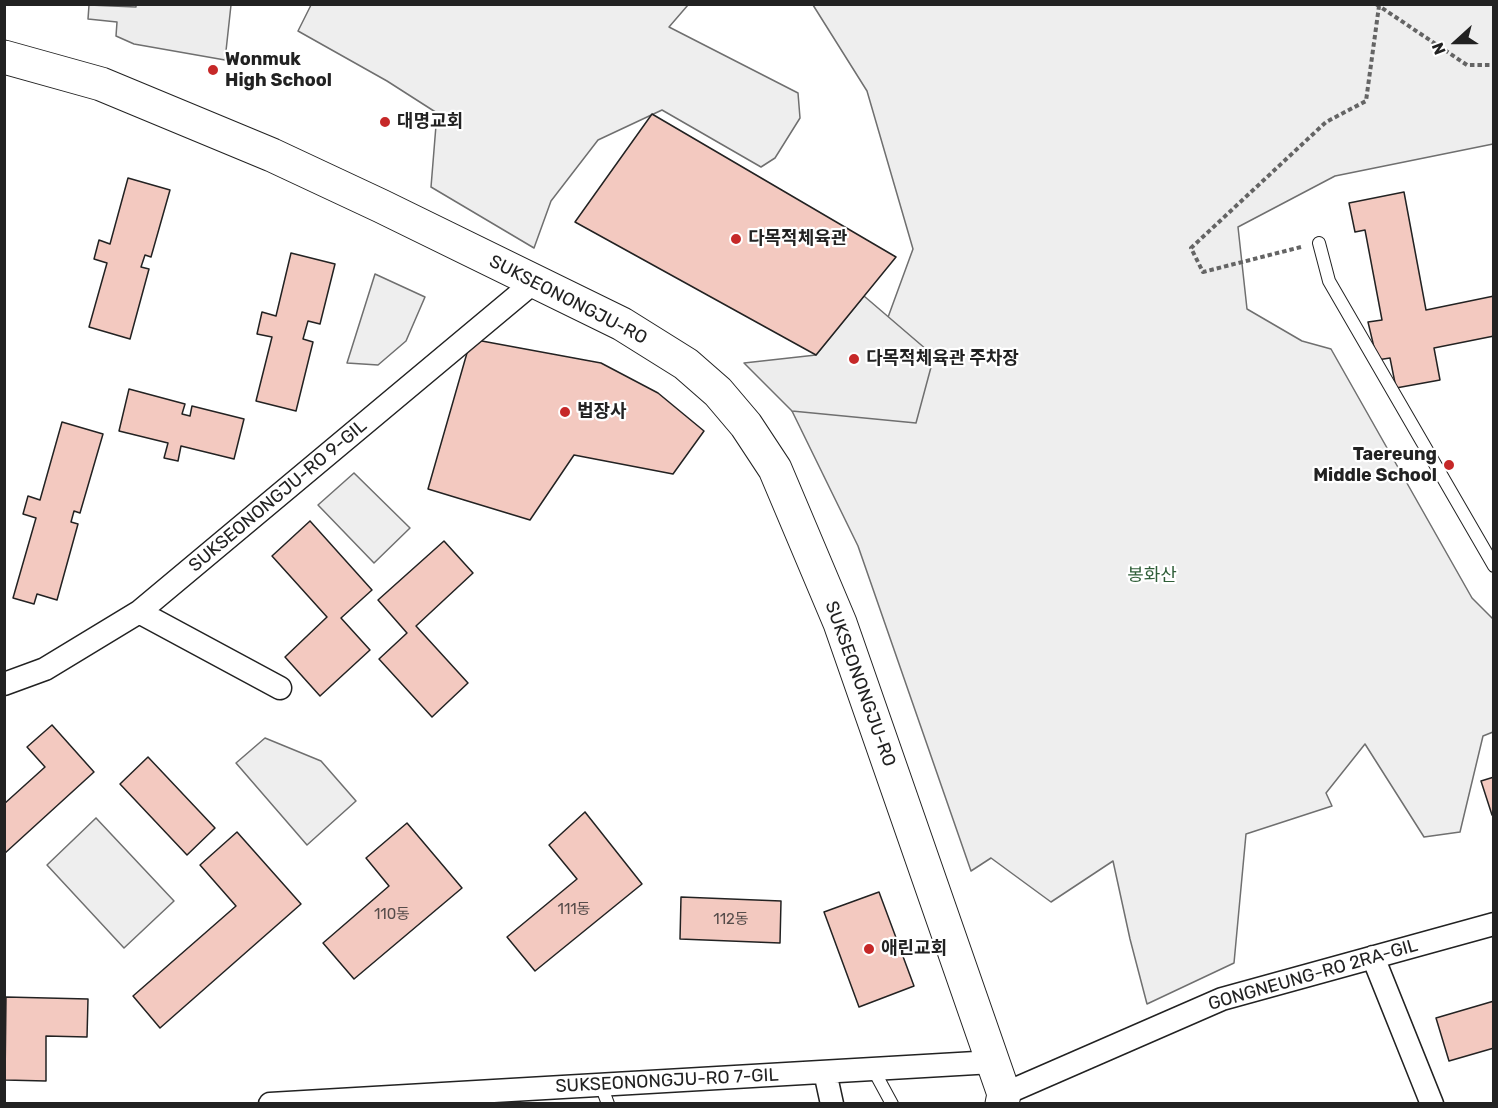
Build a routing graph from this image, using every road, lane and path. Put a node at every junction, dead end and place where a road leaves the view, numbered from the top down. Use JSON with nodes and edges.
{"nodes":[{"id":1,"x":1379,"y":5,"type":"edge"},
{"id":2,"x":4,"y":57,"type":"edge"},
{"id":3,"x":1494,"y":66,"type":"edge"},
{"id":4,"x":1319,"y":243,"type":"joint"},
{"id":5,"x":534,"y":282,"type":"junction"},
{"id":6,"x":1494,"y":566,"type":"edge"},
{"id":7,"x":139,"y":612,"type":"junction"},
{"id":8,"x":4,"y":684,"type":"edge"},
{"id":9,"x":280,"y":688,"type":"dead end"},
{"id":10,"x":1494,"y":924,"type":"edge"},
{"id":11,"x":1373,"y":957,"type":"junction"},
{"id":12,"x":993,"y":1062,"type":"junction"},
{"id":13,"x":873,"y":1069,"type":"junction"},
{"id":14,"x":825,"y":1072,"type":"junction"},
{"id":15,"x":605,"y":1094,"type":"edge"},
{"id":16,"x":479,"y":1098,"type":"edge"},
{"id":17,"x":1008,"y":1100,"type":"edge"},
{"id":18,"x":303,"y":1103,"type":"edge"},
{"id":19,"x":270,"y":1104,"type":"edge"},
{"id":20,"x":832,"y":1104,"type":"edge"},
{"id":21,"x":892,"y":1104,"type":"edge"},
{"id":22,"x":1432,"y":1104,"type":"edge"}],
"edges":[{"from":1,"to":3,"type":"path"},
{"from":1,"to":4,"type":"path"},
{"from":2,"to":5,"type":"street","name":"SUKSEONONGJU-RO"},
{"from":4,"to":6,"type":"lane"},
{"from":5,"to":7,"type":"street","name":"SUKSEONONGJU-RO 9-GIL"},
{"from":5,"to":12,"type":"street","name":"SUKSEONONGJU-RO"},
{"from":7,"to":8,"type":"street","name":"SUKSEONONGJU-RO 9-GIL"},
{"from":7,"to":9,"type":"street"},
{"from":10,"to":11,"type":"street","name":"GONGNEUNG-RO 2RA-GIL"},
{"from":11,"to":17,"type":"street","name":"GONGNEUNG-RO 2RA-GIL"},
{"from":11,"to":22,"type":"street"},
{"from":12,"to":13,"type":"street","name":"SUKSEONONGJU-RO 7-GIL"},
{"from":12,"to":17,"type":"street","name":"SUKSEONONGJU-RO"},
{"from":13,"to":14,"type":"street","name":"SUKSEONONGJU-RO 7-GIL"},
{"from":13,"to":21,"type":"lane"},
{"from":14,"to":15,"type":"street","name":"SUKSEONONGJU-RO 7-GIL"},
{"from":14,"to":20,"type":"street"},
{"from":15,"to":16,"type":"street","name":"SUKSEONONGJU-RO 7-GIL"},
{"from":16,"to":18,"type":"street","name":"SUKSEONONGJU-RO 7-GIL"},
{"from":18,"to":19,"type":"street","name":"SUKSEONONGJU-RO 7-GIL"}]}
